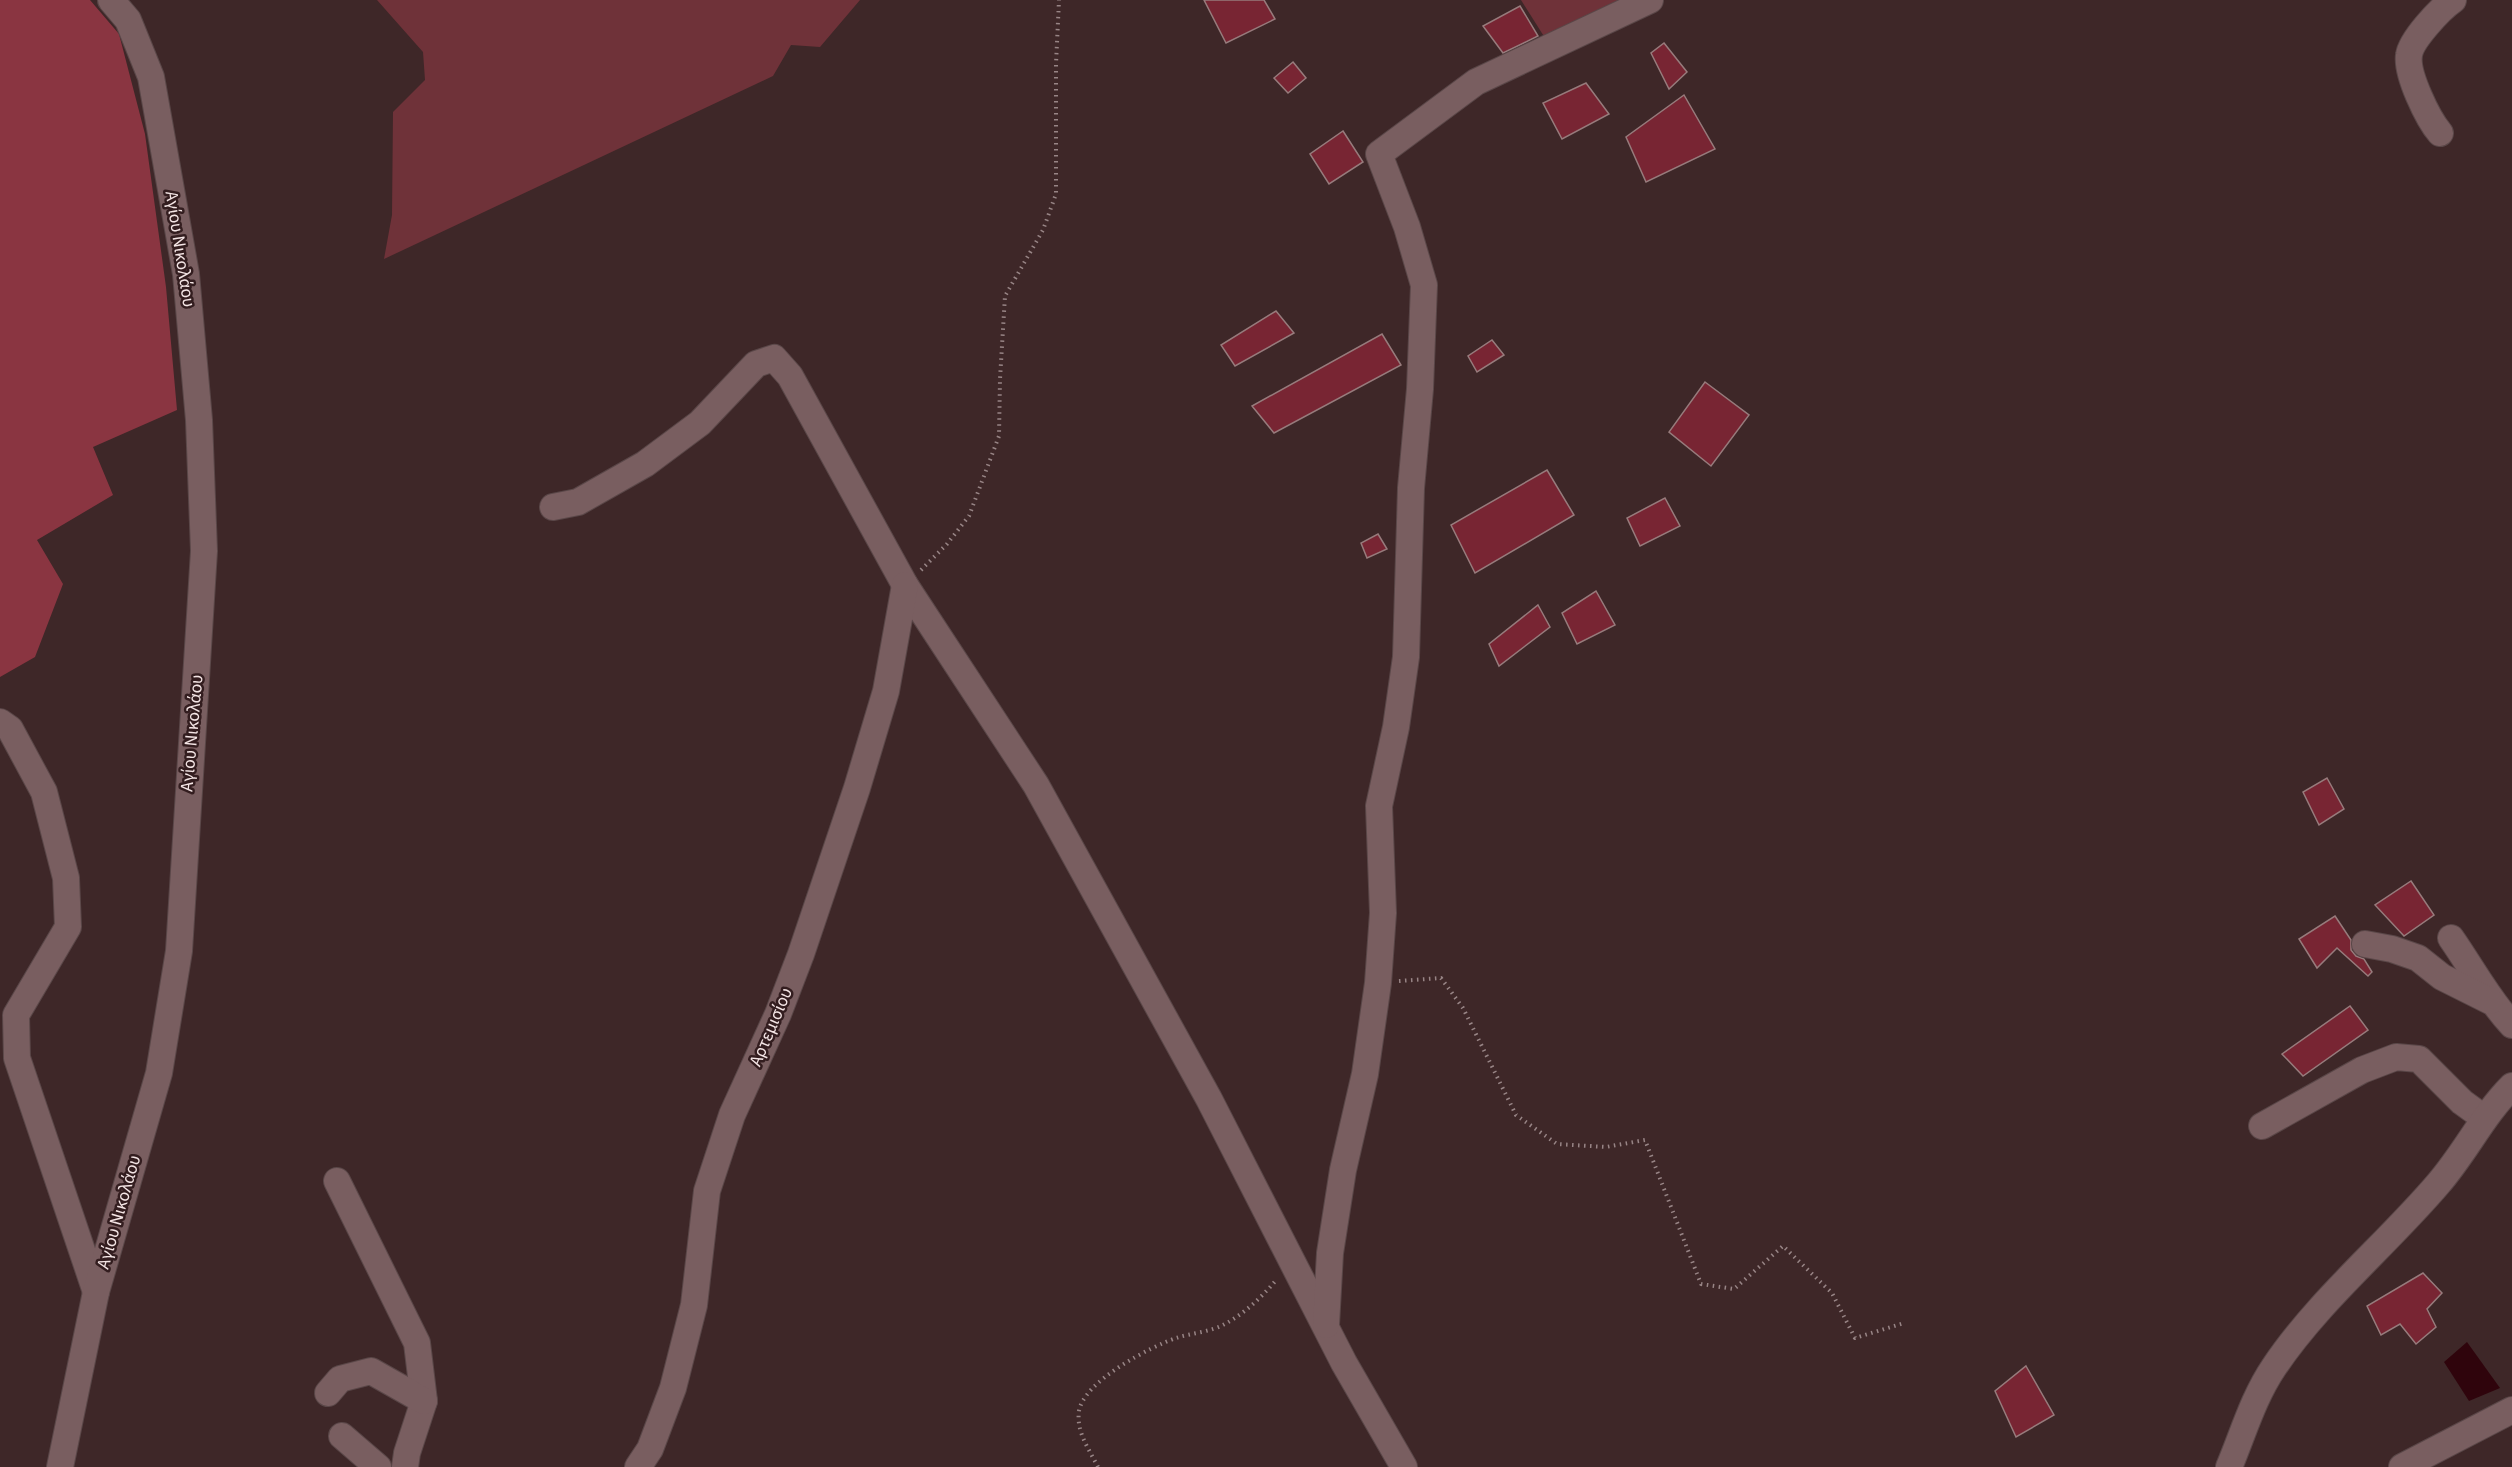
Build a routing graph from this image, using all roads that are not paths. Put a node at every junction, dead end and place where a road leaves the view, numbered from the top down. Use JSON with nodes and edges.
{"nodes":[{"id":1,"x":111,"y":0,"type":"edge"},
{"id":2,"x":1650,"y":0,"type":"edge"},
{"id":3,"x":2453,"y":0,"type":"edge"},
{"id":4,"x":2440,"y":133,"type":"dead end"},
{"id":5,"x":553,"y":507,"type":"dead end"},
{"id":6,"x":906,"y":585,"type":"junction"},
{"id":7,"x":0,"y":722,"type":"edge"},
{"id":8,"x":2451,"y":938,"type":"dead end"},
{"id":9,"x":2365,"y":944,"type":"dead end"},
{"id":10,"x":2490,"y":1001,"type":"junction"},
{"id":11,"x":2512,"y":1025,"type":"edge"},
{"id":12,"x":2512,"y":1086,"type":"edge"},
{"id":13,"x":2484,"y":1118,"type":"junction"},
{"id":14,"x":2262,"y":1126,"type":"dead end"},
{"id":15,"x":337,"y":1181,"type":"dead end"},
{"id":16,"x":96,"y":1292,"type":"junction"},
{"id":17,"x":1326,"y":1325,"type":"junction"},
{"id":18,"x":328,"y":1393,"type":"dead end"},
{"id":19,"x":424,"y":1401,"type":"junction"},
{"id":20,"x":2512,"y":1410,"type":"edge"},
{"id":21,"x":342,"y":1436,"type":"dead end"},
{"id":22,"x":60,"y":1467,"type":"edge"},
{"id":23,"x":378,"y":1467,"type":"edge"},
{"id":24,"x":405,"y":1467,"type":"edge"},
{"id":25,"x":638,"y":1467,"type":"edge"},
{"id":26,"x":1404,"y":1467,"type":"edge"},
{"id":27,"x":2229,"y":1467,"type":"edge"},
{"id":28,"x":2402,"y":1467,"type":"edge"}],
"edges":[{"from":1,"to":16,"type":"street","name":"Αγίου Νικολάου"},
{"from":2,"to":17,"type":"street"},
{"from":3,"to":4,"type":"street"},
{"from":5,"to":6,"type":"street"},
{"from":6,"to":17,"type":"street"},
{"from":6,"to":25,"type":"street","name":"Αρτεμισίου"},
{"from":7,"to":16,"type":"street"},
{"from":8,"to":10,"type":"street"},
{"from":9,"to":10,"type":"street"},
{"from":10,"to":11,"type":"street"},
{"from":12,"to":13,"type":"street"},
{"from":13,"to":14,"type":"street"},
{"from":13,"to":27,"type":"street"},
{"from":15,"to":19,"type":"street"},
{"from":16,"to":22,"type":"street","name":"Αγίου Νικολάου"},
{"from":17,"to":26,"type":"street"},
{"from":18,"to":19,"type":"street"},
{"from":19,"to":24,"type":"street"},
{"from":20,"to":28,"type":"street"},
{"from":21,"to":23,"type":"street"}]}
